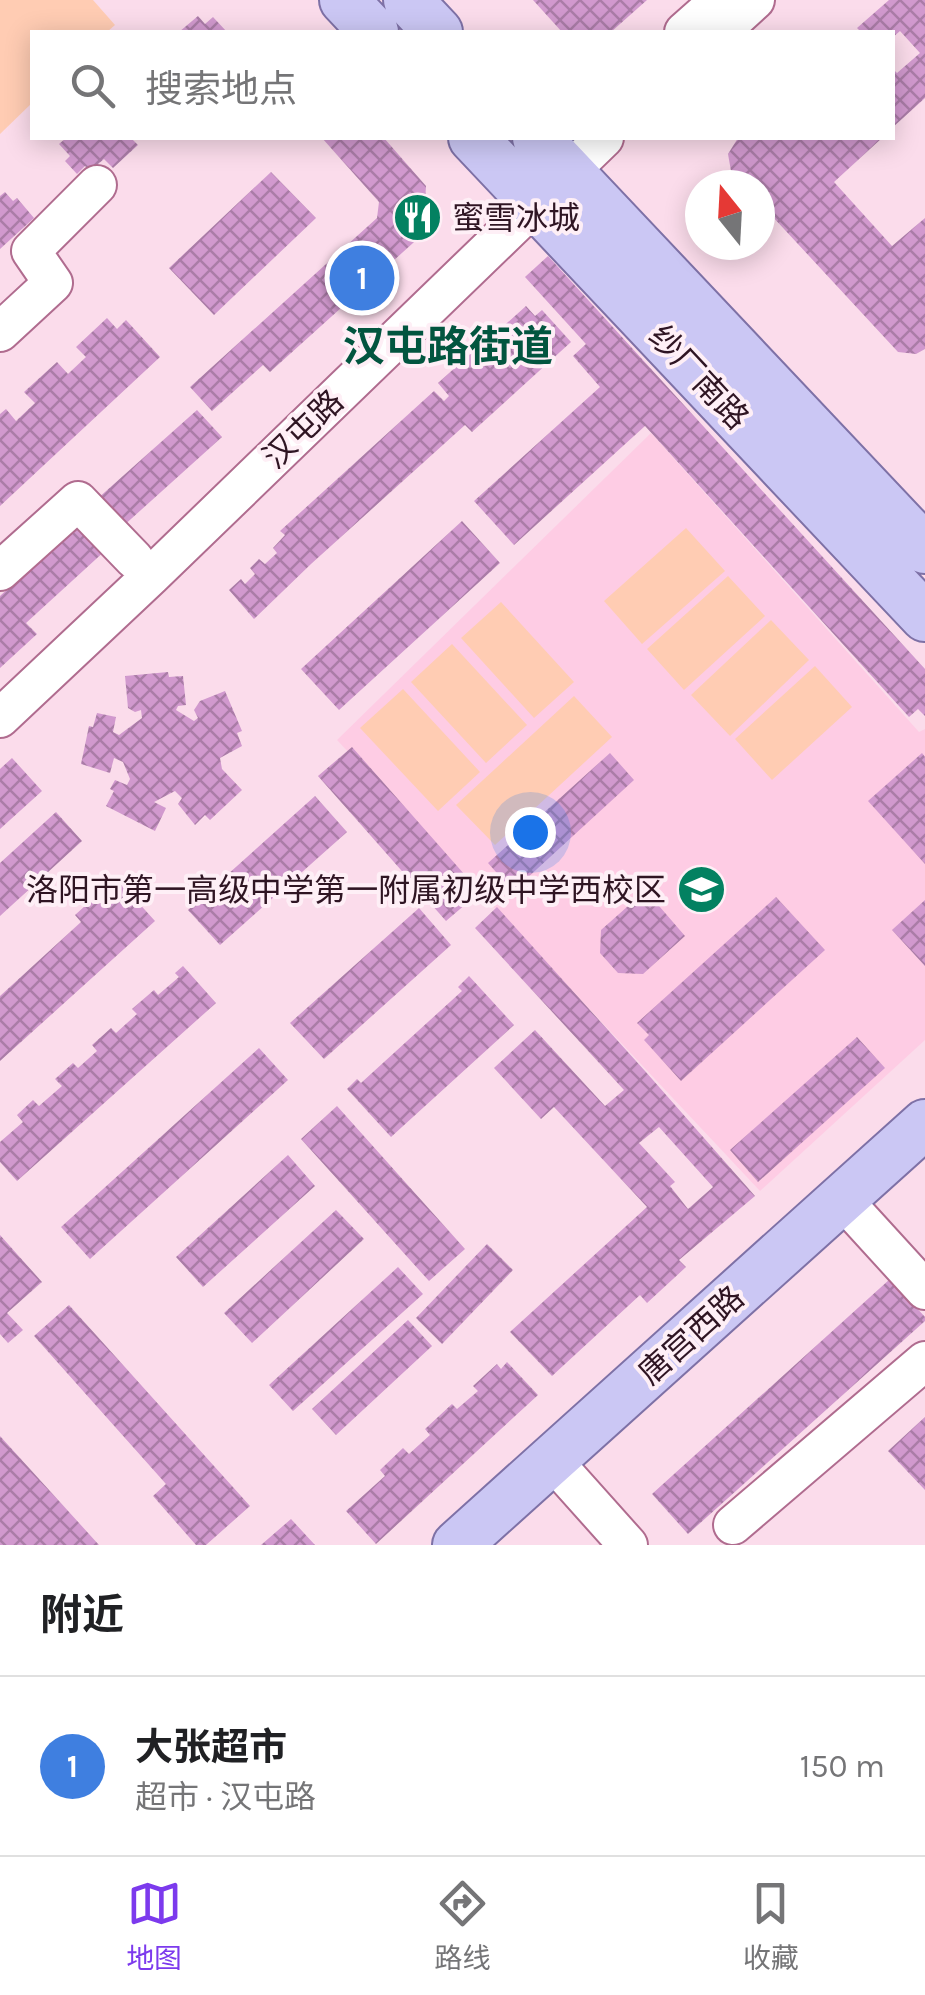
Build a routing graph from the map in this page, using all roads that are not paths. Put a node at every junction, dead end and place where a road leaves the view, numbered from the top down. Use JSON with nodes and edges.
{"nodes":[{"id":1,"x":344,"y":0,"type":"edge"},
{"id":2,"x":408,"y":0,"type":"edge"},
{"id":3,"x":720,"y":0,"type":"edge"},
{"id":4,"x":756,"y":0,"type":"edge"},
{"id":5,"x":372,"y":30,"type":"edge"},
{"id":6,"x":436,"y":30,"type":"edge"},
{"id":7,"x":686,"y":30,"type":"edge"},
{"id":8,"x":722,"y":30,"type":"edge"},
{"id":9,"x":475,"y":140,"type":"edge"},
{"id":10,"x":595,"y":140,"type":"edge"},
{"id":11,"x":556,"y":149,"type":"edge"},
{"id":12,"x":98,"y":185,"type":"dead end"},
{"id":13,"x":527,"y":195,"type":"junction"},
{"id":14,"x":0,"y":332,"type":"edge"},
{"id":15,"x":925,"y":549,"type":"edge"},
{"id":16,"x":134,"y":559,"type":"junction"},
{"id":17,"x":0,"y":571,"type":"edge"},
{"id":18,"x":925,"y":617,"type":"edge"},
{"id":19,"x":0,"y":686,"type":"edge"},
{"id":20,"x":0,"y":718,"type":"edge"},
{"id":21,"x":925,"y":1124,"type":"edge"},
{"id":22,"x":925,"y":1162,"type":"edge"},
{"id":23,"x":851,"y":1210,"type":"junction"},
{"id":24,"x":925,"y":1290,"type":"edge"},
{"id":25,"x":925,"y":1361,"type":"edge"},
{"id":26,"x":560,"y":1469,"type":"junction"},
{"id":27,"x":733,"y":1525,"type":"dead end"},
{"id":28,"x":457,"y":1545,"type":"edge"},
{"id":29,"x":496,"y":1545,"type":"edge"},
{"id":30,"x":628,"y":1545,"type":"edge"}],
"edges":[{"from":1,"to":5,"type":"main road"},
{"from":2,"to":6,"type":"main road"},
{"from":3,"to":7,"type":"street"},
{"from":4,"to":8,"type":"street"},
{"from":9,"to":13,"type":"main road","name":"纱厂南路"},
{"from":10,"to":11,"type":"street","name":"汉屯路"},
{"from":11,"to":13,"type":"street","name":"汉屯路"},
{"from":11,"to":15,"type":"main road","name":"纱厂南路"},
{"from":12,"to":14,"type":"street"},
{"from":13,"to":16,"type":"street","name":"汉屯路"},
{"from":13,"to":18,"type":"main road","name":"纱厂南路"},
{"from":13,"to":20,"type":"street","name":"汉屯路"},
{"from":16,"to":17,"type":"street"},
{"from":16,"to":19,"type":"street","name":"汉屯路"},
{"from":21,"to":23,"type":"main road","name":"唐宫西路"},
{"from":22,"to":23,"type":"main road","name":"唐宫西路"},
{"from":23,"to":24,"type":"street"},
{"from":23,"to":26,"type":"main road","name":"唐宫西路"},
{"from":25,"to":27,"type":"street"},
{"from":26,"to":28,"type":"main road","name":"唐宫西路"},
{"from":26,"to":29,"type":"main road","name":"唐宫西路"},
{"from":26,"to":30,"type":"street"}]}
